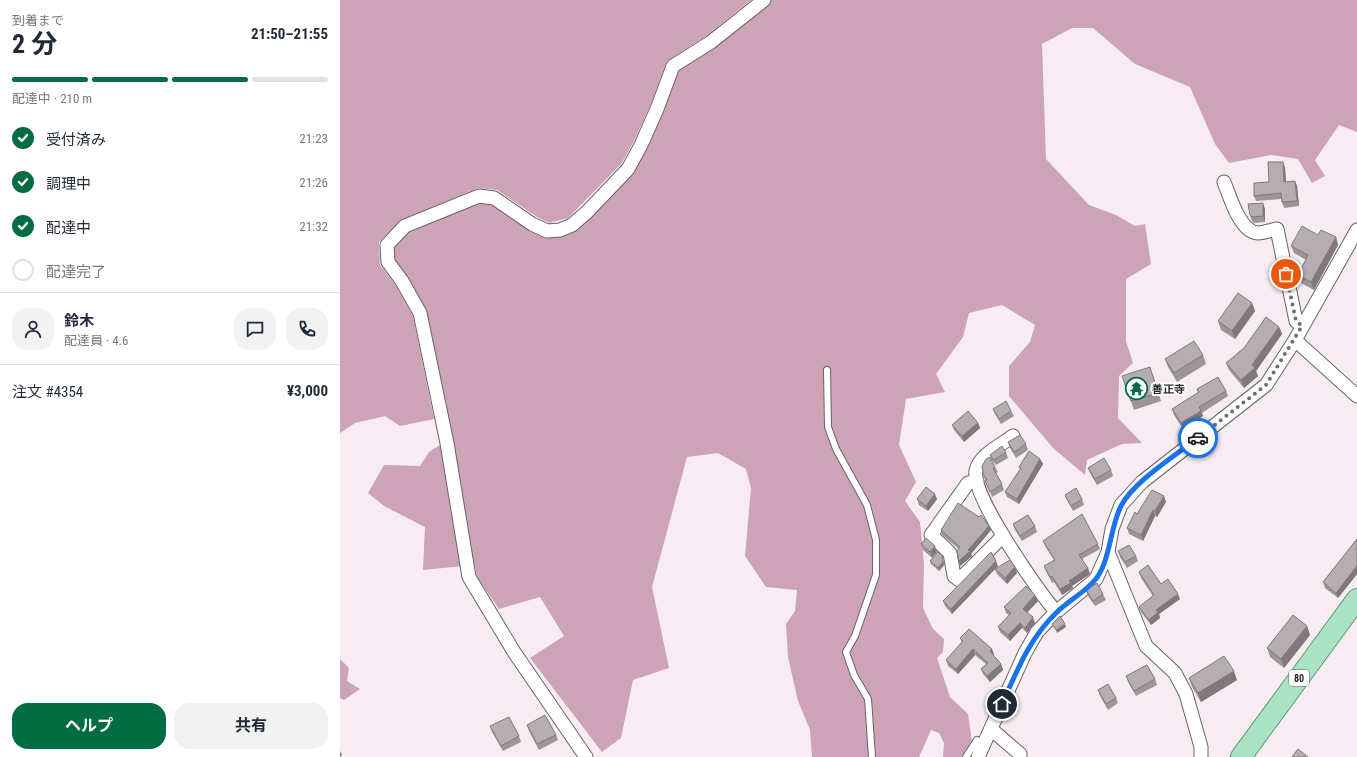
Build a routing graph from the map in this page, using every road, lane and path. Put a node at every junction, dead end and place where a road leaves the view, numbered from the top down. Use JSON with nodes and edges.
{"nodes":[{"id":1,"x":764,"y":0,"type":"edge"},
{"id":2,"x":1224,"y":182,"type":"dead end"},
{"id":3,"x":1357,"y":230,"type":"edge"},
{"id":4,"x":1302,"y":326,"type":"junction"},
{"id":5,"x":1294,"y":340,"type":"junction"},
{"id":6,"x":827,"y":370,"type":"dead end"},
{"id":7,"x":1357,"y":396,"type":"edge"},
{"id":8,"x":1013,"y":436,"type":"dead end"},
{"id":9,"x":977,"y":481,"type":"junction"},
{"id":10,"x":1003,"y":536,"type":"junction"},
{"id":11,"x":1108,"y":552,"type":"junction"},
{"id":12,"x":1357,"y":599,"type":"edge"},
{"id":13,"x":1056,"y":612,"type":"junction"},
{"id":14,"x":991,"y":729,"type":"junction"},
{"id":15,"x":984,"y":744,"type":"junction"},
{"id":16,"x":586,"y":757,"type":"edge"},
{"id":17,"x":872,"y":757,"type":"edge"},
{"id":18,"x":966,"y":757,"type":"edge"},
{"id":19,"x":978,"y":757,"type":"edge"},
{"id":20,"x":1020,"y":757,"type":"edge"},
{"id":21,"x":1200,"y":757,"type":"edge"},
{"id":22,"x":1241,"y":757,"type":"edge"}],
"edges":[{"from":1,"to":16,"type":"street"},
{"from":2,"to":4,"type":"street"},
{"from":3,"to":4,"type":"street"},
{"from":4,"to":5,"type":"street"},
{"from":5,"to":7,"type":"street"},
{"from":5,"to":11,"type":"street"},
{"from":6,"to":17,"type":"lane"},
{"from":8,"to":9,"type":"street"},
{"from":9,"to":10,"type":"street"},
{"from":9,"to":10,"type":"street"},
{"from":10,"to":13,"type":"street"},
{"from":11,"to":13,"type":"street"},
{"from":11,"to":21,"type":"street"},
{"from":12,"to":22,"type":"main road","number":"80"},
{"from":13,"to":14,"type":"street"},
{"from":14,"to":15,"type":"street"},
{"from":14,"to":20,"type":"street"},
{"from":15,"to":18,"type":"lane"},
{"from":15,"to":19,"type":"street"}]}
